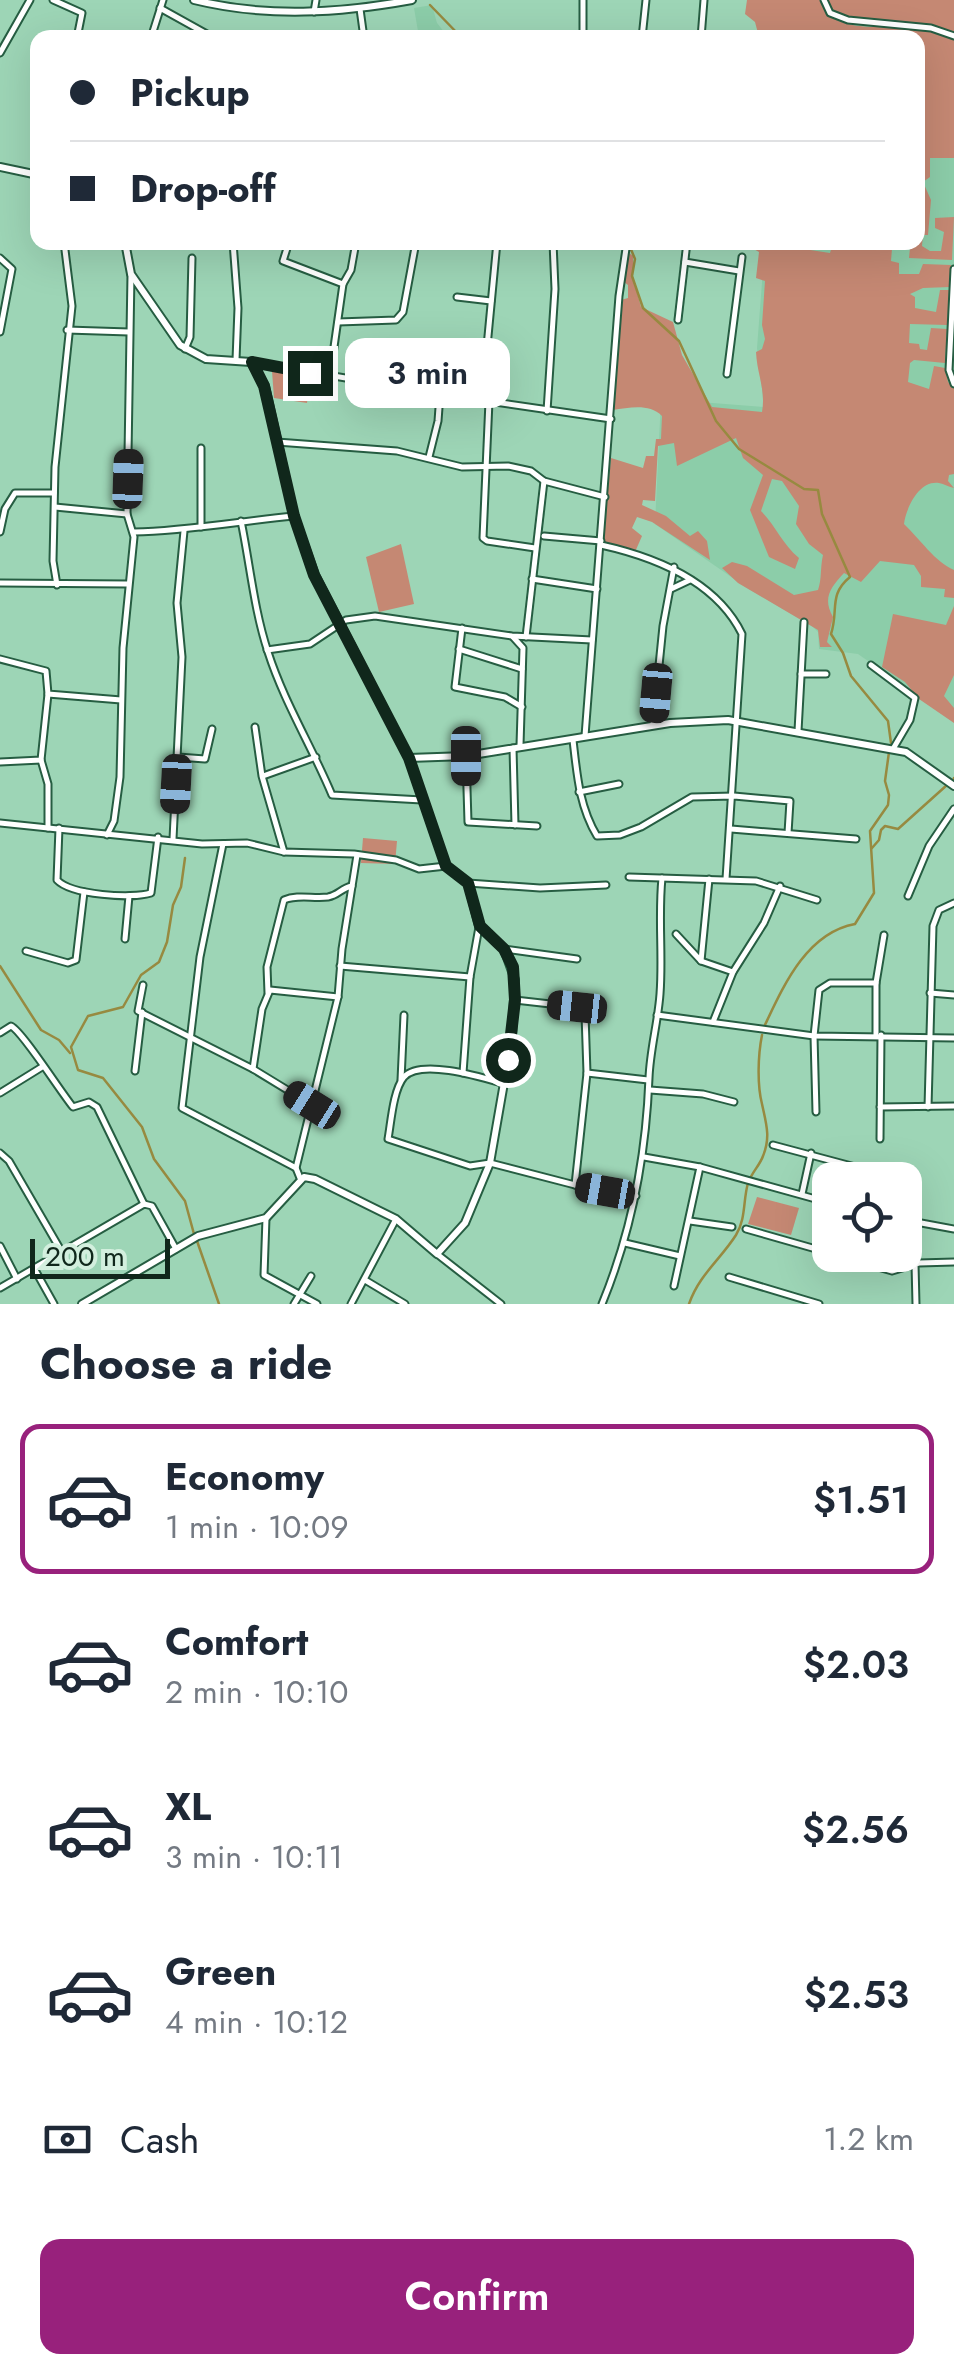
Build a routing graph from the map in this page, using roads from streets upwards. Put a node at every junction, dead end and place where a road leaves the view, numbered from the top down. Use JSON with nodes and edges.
{"nodes":[{"id":1,"x":30,"y":0,"type":"edge"},
{"id":2,"x":52,"y":0,"type":"edge"},
{"id":3,"x":163,"y":0,"type":"edge"},
{"id":4,"x":194,"y":0,"type":"edge"},
{"id":5,"x":270,"y":0,"type":"edge"},
{"id":6,"x":316,"y":0,"type":"edge"},
{"id":7,"x":412,"y":0,"type":"edge"},
{"id":8,"x":583,"y":0,"type":"edge"},
{"id":9,"x":646,"y":0,"type":"edge"},
{"id":10,"x":704,"y":0,"type":"edge"},
{"id":11,"x":824,"y":0,"type":"edge"},
{"id":12,"x":368,"y":4,"type":"edge"},
{"id":13,"x":160,"y":8,"type":"junction"},
{"id":14,"x":360,"y":8,"type":"junction"},
{"id":15,"x":270,"y":12,"type":"junction"},
{"id":16,"x":314,"y":12,"type":"junction"},
{"id":17,"x":79,"y":30,"type":"edge"},
{"id":18,"x":153,"y":30,"type":"edge"},
{"id":19,"x":200,"y":30,"type":"edge"},
{"id":20,"x":363,"y":30,"type":"edge"},
{"id":21,"x":583,"y":30,"type":"edge"},
{"id":22,"x":643,"y":30,"type":"edge"},
{"id":23,"x":702,"y":30,"type":"edge"},
{"id":24,"x":954,"y":36,"type":"edge"},
{"id":25,"x":0,"y":53,"type":"edge"},
{"id":26,"x":0,"y":166,"type":"edge"},
{"id":27,"x":30,"y":173,"type":"edge"},
{"id":28,"x":65,"y":250,"type":"edge"},
{"id":29,"x":126,"y":250,"type":"edge"},
{"id":30,"x":233,"y":250,"type":"edge"},
{"id":31,"x":286,"y":250,"type":"edge"},
{"id":32,"x":354,"y":250,"type":"edge"},
{"id":33,"x":415,"y":250,"type":"edge"},
{"id":34,"x":496,"y":250,"type":"edge"},
{"id":35,"x":553,"y":250,"type":"edge"},
{"id":36,"x":627,"y":250,"type":"edge"},
{"id":37,"x":686,"y":250,"type":"edge"},
{"id":38,"x":742,"y":257,"type":"dead end"},
{"id":39,"x":0,"y":258,"type":"edge"},
{"id":40,"x":192,"y":258,"type":"dead end"},
{"id":41,"x":685,"y":262,"type":"junction"},
{"id":42,"x":954,"y":269,"type":"edge"},
{"id":43,"x":738,"y":271,"type":"junction"},
{"id":44,"x":131,"y":274,"type":"junction"},
{"id":45,"x":343,"y":284,"type":"junction"},
{"id":46,"x":458,"y":297,"type":"dead end"},
{"id":47,"x":491,"y":301,"type":"junction"},
{"id":48,"x":678,"y":320,"type":"dead end"},
{"id":49,"x":338,"y":322,"type":"junction"},
{"id":50,"x":67,"y":330,"type":"junction"},
{"id":51,"x":0,"y":332,"type":"edge"},
{"id":52,"x":129,"y":332,"type":"junction"},
{"id":53,"x":185,"y":349,"type":"junction"},
{"id":54,"x":236,"y":360,"type":"junction"},
{"id":55,"x":252,"y":362,"type":"junction"},
{"id":56,"x":727,"y":374,"type":"dead end"},
{"id":57,"x":330,"y":376,"type":"junction"},
{"id":58,"x":954,"y":384,"type":"edge"},
{"id":59,"x":440,"y":394,"type":"junction"},
{"id":60,"x":485,"y":400,"type":"junction"},
{"id":61,"x":547,"y":411,"type":"junction"},
{"id":62,"x":610,"y":419,"type":"junction"},
{"id":63,"x":277,"y":442,"type":"junction"},
{"id":64,"x":201,"y":448,"type":"dead end"},
{"id":65,"x":428,"y":457,"type":"junction"},
{"id":66,"x":487,"y":466,"type":"junction"},
{"id":67,"x":544,"y":481,"type":"junction"},
{"id":68,"x":55,"y":493,"type":"junction"},
{"id":69,"x":605,"y":497,"type":"junction"},
{"id":70,"x":55,"y":507,"type":"junction"},
{"id":71,"x":126,"y":514,"type":"junction"},
{"id":72,"x":294,"y":516,"type":"junction"},
{"id":73,"x":241,"y":521,"type":"junction"},
{"id":74,"x":201,"y":527,"type":"junction"},
{"id":75,"x":184,"y":531,"type":"junction"},
{"id":76,"x":0,"y":532,"type":"edge"},
{"id":77,"x":134,"y":532,"type":"junction"},
{"id":78,"x":544,"y":536,"type":"dead end"},
{"id":79,"x":601,"y":543,"type":"junction"},
{"id":80,"x":535,"y":548,"type":"junction"},
{"id":81,"x":674,"y":568,"type":"junction"},
{"id":82,"x":532,"y":579,"type":"junction"},
{"id":83,"x":690,"y":580,"type":"junction"},
{"id":84,"x":0,"y":584,"type":"edge"},
{"id":85,"x":128,"y":584,"type":"junction"},
{"id":86,"x":58,"y":585,"type":"junction"},
{"id":87,"x":671,"y":588,"type":"junction"},
{"id":88,"x":597,"y":589,"type":"junction"},
{"id":89,"x":804,"y":622,"type":"dead end"},
{"id":90,"x":340,"y":623,"type":"junction"},
{"id":91,"x":462,"y":628,"type":"junction"},
{"id":92,"x":512,"y":636,"type":"junction"},
{"id":93,"x":526,"y":637,"type":"junction"},
{"id":94,"x":536,"y":638,"type":"junction"},
{"id":95,"x":592,"y":640,"type":"junction"},
{"id":96,"x":523,"y":648,"type":"junction"},
{"id":97,"x":458,"y":649,"type":"junction"},
{"id":98,"x":267,"y":650,"type":"junction"},
{"id":99,"x":0,"y":660,"type":"edge"},
{"id":100,"x":871,"y":665,"type":"dead end"},
{"id":101,"x":522,"y":669,"type":"junction"},
{"id":102,"x":801,"y":674,"type":"junction"},
{"id":103,"x":826,"y":674,"type":"dead end"},
{"id":104,"x":48,"y":694,"type":"junction"},
{"id":105,"x":121,"y":700,"type":"junction"},
{"id":106,"x":522,"y":708,"type":"junction"},
{"id":107,"x":739,"y":721,"type":"junction"},
{"id":108,"x":653,"y":725,"type":"junction"},
{"id":109,"x":255,"y":727,"type":"dead end"},
{"id":110,"x":212,"y":729,"type":"dead end"},
{"id":111,"x":798,"y":731,"type":"junction"},
{"id":112,"x":585,"y":736,"type":"junction"},
{"id":113,"x":573,"y":738,"type":"junction"},
{"id":114,"x":516,"y":746,"type":"junction"},
{"id":115,"x":893,"y":749,"type":"junction"},
{"id":116,"x":466,"y":756,"type":"junction"},
{"id":117,"x":178,"y":757,"type":"junction"},
{"id":118,"x":316,"y":757,"type":"junction"},
{"id":119,"x":409,"y":758,"type":"junction"},
{"id":120,"x":41,"y":760,"type":"junction"},
{"id":121,"x":0,"y":762,"type":"edge"},
{"id":122,"x":262,"y":776,"type":"junction"},
{"id":123,"x":618,"y":784,"type":"dead end"},
{"id":124,"x":954,"y":786,"type":"edge"},
{"id":125,"x":580,"y":792,"type":"junction"},
{"id":126,"x":734,"y":796,"type":"junction"},
{"id":127,"x":422,"y":800,"type":"junction"},
{"id":128,"x":954,"y":809,"type":"edge"},
{"id":129,"x":0,"y":823,"type":"edge"},
{"id":130,"x":515,"y":825,"type":"junction"},
{"id":131,"x":538,"y":826,"type":"dead end"},
{"id":132,"x":48,"y":828,"type":"junction"},
{"id":133,"x":59,"y":828,"type":"junction"},
{"id":134,"x":731,"y":829,"type":"junction"},
{"id":135,"x":788,"y":834,"type":"junction"},
{"id":136,"x":107,"y":835,"type":"junction"},
{"id":137,"x":158,"y":837,"type":"junction"},
{"id":138,"x":173,"y":839,"type":"junction"},
{"id":139,"x":856,"y":839,"type":"dead end"},
{"id":140,"x":223,"y":844,"type":"junction"},
{"id":141,"x":284,"y":852,"type":"junction"},
{"id":142,"x":358,"y":855,"type":"junction"},
{"id":143,"x":446,"y":866,"type":"junction"},
{"id":144,"x":629,"y":877,"type":"dead end"},
{"id":145,"x":662,"y":878,"type":"junction"},
{"id":146,"x":726,"y":878,"type":"junction"},
{"id":147,"x":709,"y":879,"type":"junction"},
{"id":148,"x":468,"y":883,"type":"junction"},
{"id":149,"x":606,"y":885,"type":"dead end"},
{"id":150,"x":352,"y":886,"type":"junction"},
{"id":151,"x":780,"y":886,"type":"junction"},
{"id":152,"x":84,"y":892,"type":"junction"},
{"id":153,"x":129,"y":896,"type":"junction"},
{"id":154,"x":908,"y":896,"type":"dead end"},
{"id":155,"x":817,"y":900,"type":"dead end"},
{"id":156,"x":954,"y":903,"type":"edge"},
{"id":157,"x":480,"y":926,"type":"junction"},
{"id":158,"x":676,"y":934,"type":"dead end"},
{"id":159,"x":884,"y":935,"type":"dead end"},
{"id":160,"x":125,"y":939,"type":"dead end"},
{"id":161,"x":504,"y":949,"type":"junction"},
{"id":162,"x":26,"y":951,"type":"dead end"},
{"id":163,"x":577,"y":960,"type":"dead end"},
{"id":164,"x":701,"y":960,"type":"junction"},
{"id":165,"x":340,"y":966,"type":"junction"},
{"id":166,"x":733,"y":972,"type":"junction"},
{"id":167,"x":470,"y":977,"type":"junction"},
{"id":168,"x":876,"y":982,"type":"junction"},
{"id":169,"x":143,"y":984,"type":"dead end"},
{"id":170,"x":268,"y":993,"type":"junction"},
{"id":171,"x":930,"y":993,"type":"junction"},
{"id":172,"x":954,"y":994,"type":"edge"},
{"id":173,"x":338,"y":996,"type":"junction"},
{"id":174,"x":515,"y":1000,"type":"junction"},
{"id":175,"x":142,"y":1012,"type":"junction"},
{"id":176,"x":404,"y":1015,"type":"dead end"},
{"id":177,"x":657,"y":1015,"type":"junction"},
{"id":178,"x":712,"y":1022,"type":"junction"},
{"id":179,"x":0,"y":1033,"type":"edge"},
{"id":180,"x":878,"y":1035,"type":"junction"},
{"id":181,"x":190,"y":1036,"type":"junction"},
{"id":182,"x":814,"y":1036,"type":"junction"},
{"id":183,"x":928,"y":1036,"type":"junction"},
{"id":184,"x":954,"y":1038,"type":"edge"},
{"id":185,"x":42,"y":1068,"type":"junction"},
{"id":186,"x":253,"y":1069,"type":"junction"},
{"id":187,"x":135,"y":1071,"type":"dead end"},
{"id":188,"x":462,"y":1073,"type":"junction"},
{"id":189,"x":587,"y":1073,"type":"junction"},
{"id":190,"x":401,"y":1080,"type":"junction"},
{"id":191,"x":648,"y":1080,"type":"junction"},
{"id":192,"x":505,"y":1084,"type":"junction"},
{"id":193,"x":650,"y":1090,"type":"junction"},
{"id":194,"x":0,"y":1093,"type":"edge"},
{"id":195,"x":734,"y":1102,"type":"dead end"},
{"id":196,"x":312,"y":1105,"type":"junction"},
{"id":197,"x":954,"y":1106,"type":"edge"},
{"id":198,"x":880,"y":1107,"type":"junction"},
{"id":199,"x":928,"y":1107,"type":"junction"},
{"id":200,"x":816,"y":1112,"type":"dead end"},
{"id":201,"x":880,"y":1139,"type":"dead end"},
{"id":202,"x":773,"y":1145,"type":"dead end"},
{"id":203,"x":810,"y":1153,"type":"junction"},
{"id":204,"x":1,"y":1154,"type":"edge"},
{"id":205,"x":644,"y":1157,"type":"junction"},
{"id":206,"x":842,"y":1162,"type":"edge"},
{"id":207,"x":490,"y":1163,"type":"junction"},
{"id":208,"x":700,"y":1167,"type":"junction"},
{"id":209,"x":296,"y":1168,"type":"junction"},
{"id":210,"x":300,"y":1178,"type":"junction"},
{"id":211,"x":575,"y":1185,"type":"junction"},
{"id":212,"x":636,"y":1196,"type":"junction"},
{"id":213,"x":802,"y":1196,"type":"junction"},
{"id":214,"x":812,"y":1198,"type":"edge"},
{"id":215,"x":144,"y":1204,"type":"junction"},
{"id":216,"x":266,"y":1218,"type":"junction"},
{"id":217,"x":396,"y":1220,"type":"junction"},
{"id":218,"x":690,"y":1221,"type":"junction"},
{"id":219,"x":922,"y":1222,"type":"edge"},
{"id":220,"x":954,"y":1227,"type":"edge"},
{"id":221,"x":732,"y":1228,"type":"dead end"},
{"id":222,"x":746,"y":1229,"type":"dead end"},
{"id":223,"x":625,"y":1243,"type":"junction"},
{"id":224,"x":0,"y":1246,"type":"edge"},
{"id":225,"x":812,"y":1248,"type":"edge"},
{"id":226,"x":176,"y":1249,"type":"junction"},
{"id":227,"x":63,"y":1254,"type":"junction"},
{"id":228,"x":438,"y":1254,"type":"junction"},
{"id":229,"x":681,"y":1256,"type":"junction"},
{"id":230,"x":954,"y":1262,"type":"edge"},
{"id":231,"x":922,"y":1264,"type":"edge"},
{"id":232,"x":35,"y":1270,"type":"junction"},
{"id":233,"x":914,"y":1272,"type":"edge"},
{"id":234,"x":311,"y":1276,"type":"dead end"},
{"id":235,"x":729,"y":1276,"type":"dead end"},
{"id":236,"x":16,"y":1279,"type":"junction"},
{"id":237,"x":365,"y":1280,"type":"junction"},
{"id":238,"x":674,"y":1286,"type":"dead end"},
{"id":239,"x":0,"y":1288,"type":"edge"},
{"id":240,"x":299,"y":1296,"type":"junction"},
{"id":241,"x":350,"y":1302,"type":"edge"},
{"id":242,"x":54,"y":1304,"type":"edge"},
{"id":243,"x":82,"y":1304,"type":"edge"},
{"id":244,"x":294,"y":1304,"type":"edge"},
{"id":245,"x":316,"y":1304,"type":"edge"},
{"id":246,"x":405,"y":1304,"type":"edge"},
{"id":247,"x":501,"y":1304,"type":"edge"},
{"id":248,"x":602,"y":1304,"type":"edge"},
{"id":249,"x":819,"y":1304,"type":"edge"},
{"id":250,"x":916,"y":1304,"type":"edge"}],
"edges":[{"from":1,"to":25,"type":"street"},
{"from":2,"to":17,"type":"street"},
{"from":3,"to":13,"type":"street"},
{"from":4,"to":15,"type":"street"},
{"from":5,"to":15,"type":"street"},
{"from":6,"to":16,"type":"street"},
{"from":7,"to":12,"type":"street"},
{"from":8,"to":21,"type":"street"},
{"from":9,"to":22,"type":"street"},
{"from":10,"to":23,"type":"street"},
{"from":11,"to":24,"type":"street"},
{"from":12,"to":14,"type":"street"},
{"from":13,"to":18,"type":"street"},
{"from":13,"to":19,"type":"street"},
{"from":14,"to":16,"type":"street"},
{"from":14,"to":20,"type":"street"},
{"from":15,"to":16,"type":"street"},
{"from":26,"to":27,"type":"street"},
{"from":28,"to":50,"type":"street"},
{"from":29,"to":44,"type":"street"},
{"from":30,"to":54,"type":"street"},
{"from":31,"to":45,"type":"street"},
{"from":32,"to":45,"type":"street"},
{"from":33,"to":49,"type":"street"},
{"from":34,"to":47,"type":"street"},
{"from":35,"to":61,"type":"street"},
{"from":36,"to":62,"type":"street"},
{"from":37,"to":41,"type":"street"},
{"from":38,"to":43,"type":"street"},
{"from":39,"to":51,"type":"street"},
{"from":40,"to":53,"type":"street"},
{"from":41,"to":43,"type":"street"},
{"from":41,"to":48,"type":"street"},
{"from":42,"to":58,"type":"street"},
{"from":43,"to":56,"type":"street"},
{"from":44,"to":52,"type":"street"},
{"from":44,"to":53,"type":"street"},
{"from":45,"to":49,"type":"street"},
{"from":46,"to":47,"type":"street"},
{"from":47,"to":60,"type":"street"},
{"from":49,"to":57,"type":"street"},
{"from":50,"to":52,"type":"street"},
{"from":50,"to":68,"type":"street"},
{"from":52,"to":71,"type":"street"},
{"from":53,"to":54,"type":"street"},
{"from":54,"to":55,"type":"street"},
{"from":55,"to":57,"type":"street"},
{"from":55,"to":63,"type":"street"},
{"from":57,"to":59,"type":"street"},
{"from":59,"to":60,"type":"street"},
{"from":59,"to":65,"type":"street"},
{"from":60,"to":61,"type":"street"},
{"from":60,"to":66,"type":"street"},
{"from":61,"to":62,"type":"street"},
{"from":62,"to":69,"type":"street"},
{"from":63,"to":65,"type":"street"},
{"from":63,"to":72,"type":"street"},
{"from":64,"to":74,"type":"street"},
{"from":65,"to":66,"type":"street"},
{"from":66,"to":67,"type":"street"},
{"from":66,"to":80,"type":"street"},
{"from":67,"to":69,"type":"street"},
{"from":67,"to":80,"type":"street"},
{"from":68,"to":70,"type":"street"},
{"from":68,"to":76,"type":"street"},
{"from":69,"to":79,"type":"street"},
{"from":70,"to":71,"type":"street"},
{"from":70,"to":86,"type":"street"},
{"from":71,"to":77,"type":"street"},
{"from":72,"to":73,"type":"street"},
{"from":72,"to":90,"type":"street"},
{"from":73,"to":74,"type":"street"},
{"from":73,"to":98,"type":"street"},
{"from":74,"to":75,"type":"street"},
{"from":75,"to":77,"type":"street"},
{"from":75,"to":117,"type":"street"},
{"from":77,"to":85,"type":"street"},
{"from":78,"to":79,"type":"street"},
{"from":79,"to":81,"type":"street"},
{"from":79,"to":88,"type":"street"},
{"from":80,"to":82,"type":"street"},
{"from":81,"to":83,"type":"street"},
{"from":81,"to":87,"type":"street"},
{"from":82,"to":88,"type":"street"},
{"from":82,"to":93,"type":"street"},
{"from":83,"to":87,"type":"street"},
{"from":83,"to":107,"type":"street"},
{"from":84,"to":86,"type":"street"},
{"from":85,"to":86,"type":"street"},
{"from":85,"to":105,"type":"street"},
{"from":87,"to":108,"type":"street"},
{"from":88,"to":95,"type":"street"},
{"from":89,"to":102,"type":"street"},
{"from":90,"to":91,"type":"street"},
{"from":90,"to":98,"type":"street"},
{"from":90,"to":119,"type":"street"},
{"from":91,"to":92,"type":"street"},
{"from":91,"to":97,"type":"street"},
{"from":92,"to":93,"type":"street"},
{"from":92,"to":96,"type":"street"},
{"from":93,"to":94,"type":"street"},
{"from":94,"to":95,"type":"street"},
{"from":94,"to":96,"type":"street"},
{"from":95,"to":112,"type":"street"},
{"from":96,"to":101,"type":"street"},
{"from":97,"to":101,"type":"street"},
{"from":97,"to":106,"type":"street"},
{"from":98,"to":118,"type":"street"},
{"from":99,"to":104,"type":"street"},
{"from":100,"to":115,"type":"street"},
{"from":101,"to":106,"type":"street"},
{"from":102,"to":103,"type":"street"},
{"from":102,"to":111,"type":"street"},
{"from":104,"to":105,"type":"street"},
{"from":104,"to":120,"type":"street"},
{"from":105,"to":136,"type":"street"},
{"from":106,"to":114,"type":"street"},
{"from":107,"to":108,"type":"street"},
{"from":107,"to":111,"type":"street"},
{"from":107,"to":126,"type":"street"},
{"from":108,"to":112,"type":"street"},
{"from":109,"to":122,"type":"street"},
{"from":110,"to":117,"type":"street"},
{"from":111,"to":115,"type":"street"},
{"from":112,"to":113,"type":"street"},
{"from":113,"to":114,"type":"street"},
{"from":113,"to":125,"type":"street"},
{"from":114,"to":116,"type":"street"},
{"from":114,"to":130,"type":"street"},
{"from":115,"to":124,"type":"street"},
{"from":116,"to":119,"type":"street"},
{"from":116,"to":130,"type":"street"},
{"from":117,"to":138,"type":"street"},
{"from":118,"to":122,"type":"street"},
{"from":118,"to":127,"type":"street"},
{"from":119,"to":127,"type":"street"},
{"from":120,"to":121,"type":"street"},
{"from":120,"to":132,"type":"street"},
{"from":122,"to":141,"type":"street"},
{"from":123,"to":125,"type":"street"},
{"from":125,"to":126,"type":"street"},
{"from":126,"to":134,"type":"street"},
{"from":126,"to":135,"type":"street"},
{"from":127,"to":143,"type":"street"},
{"from":128,"to":154,"type":"street"},
{"from":129,"to":132,"type":"street"},
{"from":130,"to":131,"type":"street"},
{"from":132,"to":133,"type":"street"},
{"from":133,"to":136,"type":"street"},
{"from":133,"to":152,"type":"street"},
{"from":134,"to":135,"type":"street"},
{"from":134,"to":146,"type":"street"},
{"from":135,"to":139,"type":"street"},
{"from":136,"to":137,"type":"street"},
{"from":137,"to":138,"type":"street"},
{"from":137,"to":153,"type":"street"},
{"from":138,"to":140,"type":"street"},
{"from":140,"to":141,"type":"street"},
{"from":140,"to":181,"type":"street"},
{"from":141,"to":142,"type":"street"},
{"from":142,"to":143,"type":"street"},
{"from":142,"to":150,"type":"street"},
{"from":143,"to":148,"type":"street"},
{"from":144,"to":145,"type":"street"},
{"from":145,"to":147,"type":"street"},
{"from":145,"to":177,"type":"street"},
{"from":146,"to":147,"type":"street"},
{"from":146,"to":151,"type":"street"},
{"from":147,"to":164,"type":"street"},
{"from":148,"to":149,"type":"street"},
{"from":148,"to":157,"type":"street"},
{"from":150,"to":165,"type":"street"},
{"from":150,"to":170,"type":"street"},
{"from":151,"to":155,"type":"street"},
{"from":151,"to":166,"type":"street"},
{"from":152,"to":153,"type":"street"},
{"from":152,"to":162,"type":"street"},
{"from":153,"to":160,"type":"street"},
{"from":156,"to":171,"type":"street"},
{"from":157,"to":161,"type":"street"},
{"from":157,"to":167,"type":"street"},
{"from":158,"to":164,"type":"street"},
{"from":159,"to":168,"type":"street"},
{"from":161,"to":163,"type":"street"},
{"from":161,"to":174,"type":"street"},
{"from":164,"to":166,"type":"street"},
{"from":165,"to":167,"type":"street"},
{"from":165,"to":173,"type":"street"},
{"from":166,"to":178,"type":"street"},
{"from":167,"to":188,"type":"street"},
{"from":168,"to":180,"type":"street"},
{"from":168,"to":182,"type":"street"},
{"from":169,"to":175,"type":"street"},
{"from":170,"to":173,"type":"street"},
{"from":170,"to":186,"type":"street"},
{"from":171,"to":172,"type":"street"},
{"from":171,"to":183,"type":"street"},
{"from":173,"to":196,"type":"street"},
{"from":174,"to":189,"type":"street"},
{"from":174,"to":192,"type":"street"},
{"from":175,"to":181,"type":"street"},
{"from":175,"to":187,"type":"street"},
{"from":176,"to":190,"type":"street"},
{"from":177,"to":178,"type":"street"},
{"from":177,"to":191,"type":"street"},
{"from":178,"to":182,"type":"street"},
{"from":179,"to":185,"type":"street"},
{"from":180,"to":182,"type":"street"},
{"from":180,"to":183,"type":"street"},
{"from":180,"to":198,"type":"street"},
{"from":181,"to":186,"type":"street"},
{"from":181,"to":209,"type":"street"},
{"from":182,"to":200,"type":"street"},
{"from":183,"to":184,"type":"street"},
{"from":183,"to":199,"type":"street"},
{"from":185,"to":194,"type":"street"},
{"from":185,"to":215,"type":"street"},
{"from":186,"to":196,"type":"street"},
{"from":188,"to":190,"type":"street"},
{"from":188,"to":192,"type":"street"},
{"from":189,"to":191,"type":"street"},
{"from":189,"to":211,"type":"street"},
{"from":190,"to":207,"type":"street"},
{"from":191,"to":193,"type":"street"},
{"from":192,"to":207,"type":"street"},
{"from":193,"to":195,"type":"street"},
{"from":193,"to":205,"type":"street"},
{"from":196,"to":209,"type":"street"},
{"from":197,"to":199,"type":"street"},
{"from":198,"to":199,"type":"street"},
{"from":198,"to":201,"type":"street"},
{"from":202,"to":203,"type":"street"},
{"from":203,"to":206,"type":"street"},
{"from":203,"to":213,"type":"street"},
{"from":204,"to":227,"type":"street"},
{"from":205,"to":208,"type":"street"},
{"from":205,"to":212,"type":"street"},
{"from":207,"to":211,"type":"street"},
{"from":207,"to":228,"type":"street"},
{"from":208,"to":213,"type":"street"},
{"from":208,"to":218,"type":"street"},
{"from":209,"to":210,"type":"street"},
{"from":210,"to":216,"type":"street"},
{"from":210,"to":217,"type":"street"},
{"from":211,"to":212,"type":"street"},
{"from":212,"to":223,"type":"street"},
{"from":213,"to":214,"type":"street"},
{"from":215,"to":226,"type":"street"},
{"from":215,"to":227,"type":"street"},
{"from":216,"to":226,"type":"street"},
{"from":216,"to":240,"type":"street"},
{"from":217,"to":228,"type":"street"},
{"from":217,"to":237,"type":"street"},
{"from":218,"to":221,"type":"street"},
{"from":218,"to":229,"type":"street"},
{"from":219,"to":220,"type":"street"},
{"from":222,"to":225,"type":"street"},
{"from":223,"to":229,"type":"street"},
{"from":223,"to":248,"type":"street"},
{"from":224,"to":236,"type":"street"},
{"from":226,"to":243,"type":"street"},
{"from":227,"to":232,"type":"street"},
{"from":228,"to":247,"type":"street"},
{"from":229,"to":238,"type":"street"},
{"from":230,"to":231,"type":"street"},
{"from":232,"to":236,"type":"street"},
{"from":232,"to":242,"type":"street"},
{"from":233,"to":250,"type":"street"},
{"from":234,"to":240,"type":"street"},
{"from":235,"to":249,"type":"street"},
{"from":236,"to":239,"type":"street"},
{"from":237,"to":241,"type":"street"},
{"from":237,"to":246,"type":"street"},
{"from":240,"to":244,"type":"street"},
{"from":240,"to":245,"type":"street"}]}
